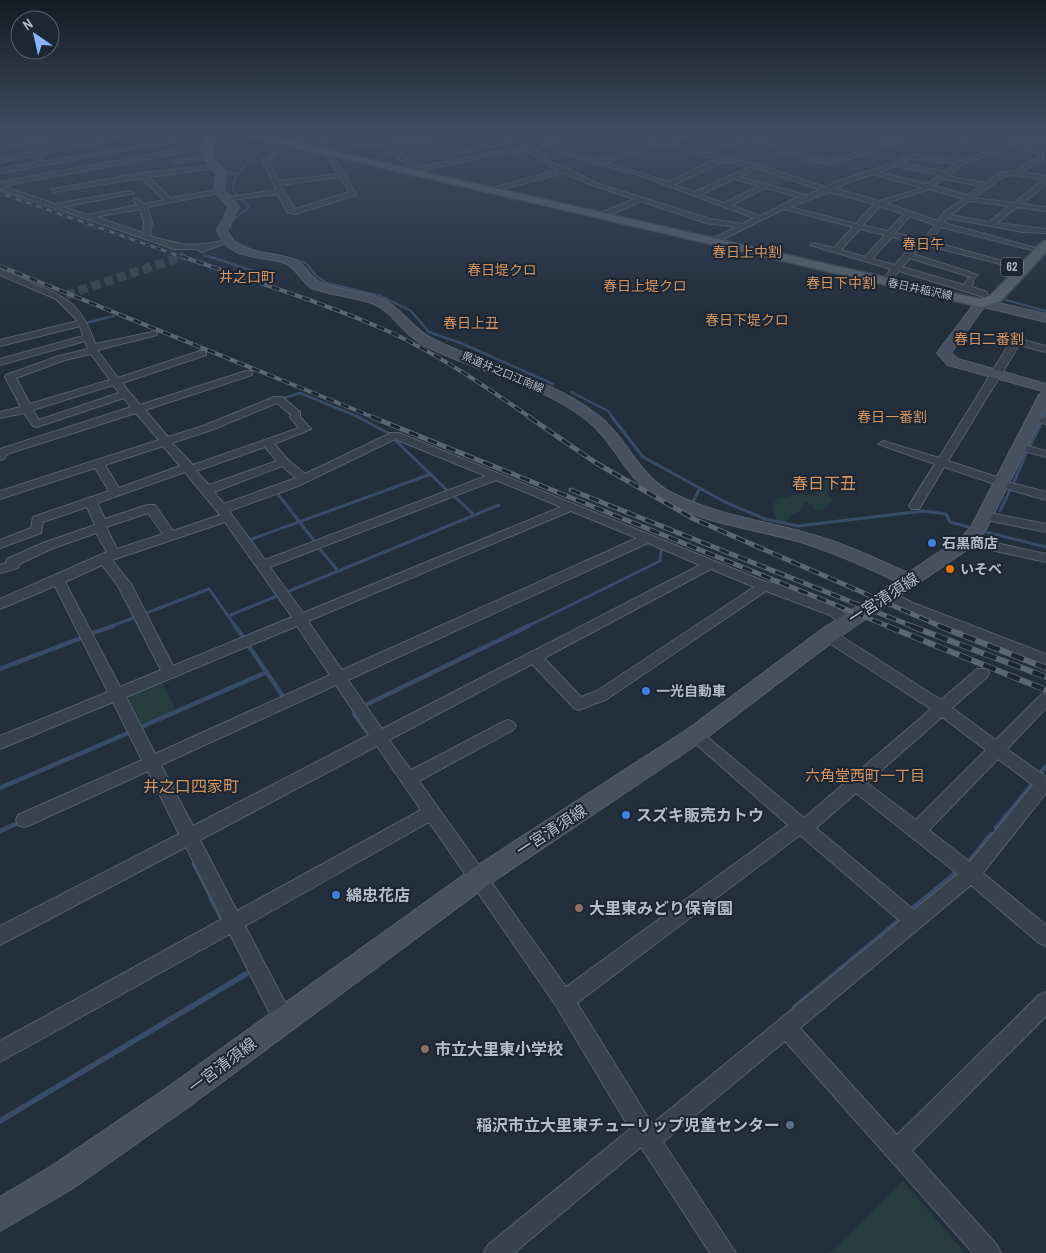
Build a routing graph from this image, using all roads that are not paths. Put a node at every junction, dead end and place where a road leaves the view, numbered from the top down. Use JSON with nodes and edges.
{"nodes":[{"id":1,"x":19,"y":192,"type":"edge"},
{"id":2,"x":55,"y":192,"type":"edge"},
{"id":3,"x":160,"y":192,"type":"edge"},
{"id":4,"x":260,"y":192,"type":"edge"},
{"id":5,"x":282,"y":192,"type":"edge"},
{"id":6,"x":353,"y":192,"type":"edge"},
{"id":7,"x":497,"y":192,"type":"edge"},
{"id":8,"x":619,"y":192,"type":"edge"},
{"id":9,"x":688,"y":192,"type":"edge"},
{"id":10,"x":699,"y":192,"type":"edge"},
{"id":11,"x":752,"y":192,"type":"edge"},
{"id":12,"x":790,"y":192,"type":"edge"},
{"id":13,"x":820,"y":192,"type":"edge"},
{"id":14,"x":838,"y":192,"type":"edge"},
{"id":15,"x":913,"y":192,"type":"edge"},
{"id":16,"x":946,"y":192,"type":"edge"},
{"id":17,"x":976,"y":192,"type":"edge"},
{"id":18,"x":130,"y":193,"type":"joint"},
{"id":19,"x":1031,"y":193,"type":"joint"},
{"id":20,"x":223,"y":195,"type":"junction"},
{"id":21,"x":694,"y":195,"type":"junction"},
{"id":22,"x":1046,"y":195,"type":"edge"},
{"id":23,"x":806,"y":197,"type":"junction"},
{"id":24,"x":643,"y":198,"type":"junction"},
{"id":25,"x":969,"y":198,"type":"junction"},
{"id":26,"x":169,"y":201,"type":"junction"},
{"id":27,"x":879,"y":203,"type":"junction"},
{"id":28,"x":1015,"y":205,"type":"junction"},
{"id":29,"x":58,"y":206,"type":"junction"},
{"id":30,"x":142,"y":206,"type":"junction"},
{"id":31,"x":724,"y":206,"type":"junction"},
{"id":32,"x":783,"y":207,"type":"junction"},
{"id":33,"x":1046,"y":210,"type":"edge"},
{"id":34,"x":772,"y":212,"type":"junction"},
{"id":35,"x":908,"y":214,"type":"junction"},
{"id":36,"x":601,"y":216,"type":"junction"},
{"id":37,"x":816,"y":216,"type":"junction"},
{"id":38,"x":946,"y":216,"type":"junction"},
{"id":39,"x":87,"y":218,"type":"junction"},
{"id":40,"x":760,"y":218,"type":"junction"},
{"id":41,"x":939,"y":224,"type":"junction"},
{"id":42,"x":991,"y":224,"type":"junction"},
{"id":43,"x":743,"y":226,"type":"junction"},
{"id":44,"x":856,"y":228,"type":"junction"},
{"id":45,"x":1046,"y":232,"type":"edge"},
{"id":46,"x":889,"y":234,"type":"junction"},
{"id":47,"x":146,"y":237,"type":"junction"},
{"id":48,"x":926,"y":241,"type":"junction"},
{"id":49,"x":226,"y":242,"type":"junction"},
{"id":50,"x":713,"y":242,"type":"junction"},
{"id":51,"x":814,"y":245,"type":"dead end"},
{"id":52,"x":1046,"y":246,"type":"edge"},
{"id":53,"x":209,"y":247,"type":"junction"},
{"id":54,"x":1032,"y":248,"type":"junction"},
{"id":55,"x":836,"y":251,"type":"junction"},
{"id":56,"x":998,"y":252,"type":"junction"},
{"id":57,"x":908,"y":255,"type":"junction"},
{"id":58,"x":185,"y":256,"type":"tunnel mouth"},
{"id":59,"x":867,"y":260,"type":"junction"},
{"id":60,"x":1014,"y":265,"type":"junction"},
{"id":61,"x":897,"y":267,"type":"junction"},
{"id":62,"x":0,"y":272,"type":"edge"},
{"id":63,"x":974,"y":275,"type":"junction"},
{"id":64,"x":17,"y":279,"type":"junction"},
{"id":65,"x":885,"y":282,"type":"junction"},
{"id":66,"x":0,"y":283,"type":"edge"},
{"id":67,"x":966,"y":288,"type":"junction"},
{"id":68,"x":983,"y":298,"type":"junction"},
{"id":69,"x":1046,"y":318,"type":"edge"},
{"id":70,"x":83,"y":322,"type":"junction"},
{"id":71,"x":154,"y":334,"type":"dead end"},
{"id":72,"x":89,"y":337,"type":"junction"},
{"id":73,"x":0,"y":343,"type":"edge"},
{"id":74,"x":93,"y":349,"type":"junction"},
{"id":75,"x":1046,"y":349,"type":"edge"},
{"id":76,"x":203,"y":353,"type":"dead end"},
{"id":77,"x":0,"y":364,"type":"edge"},
{"id":78,"x":249,"y":373,"type":"dead end"},
{"id":79,"x":997,"y":374,"type":"junction"},
{"id":80,"x":13,"y":376,"type":"junction"},
{"id":81,"x":118,"y":381,"type":"junction"},
{"id":82,"x":1046,"y":388,"type":"edge"},
{"id":83,"x":126,"y":394,"type":"junction"},
{"id":84,"x":1046,"y":396,"type":"edge"},
{"id":85,"x":28,"y":409,"type":"junction"},
{"id":86,"x":139,"y":409,"type":"junction"},
{"id":87,"x":0,"y":415,"type":"edge"},
{"id":88,"x":1040,"y":419,"type":"edge"},
{"id":89,"x":37,"y":424,"type":"junction"},
{"id":90,"x":46,"y":438,"type":"junction"},
{"id":91,"x":167,"y":441,"type":"junction"},
{"id":92,"x":268,"y":443,"type":"junction"},
{"id":93,"x":883,"y":444,"type":"dead end"},
{"id":94,"x":1020,"y":447,"type":"junction"},
{"id":95,"x":1046,"y":454,"type":"edge"},
{"id":96,"x":0,"y":457,"type":"edge"},
{"id":97,"x":284,"y":462,"type":"junction"},
{"id":98,"x":98,"y":463,"type":"junction"},
{"id":99,"x":943,"y":463,"type":"junction"},
{"id":100,"x":190,"y":468,"type":"junction"},
{"id":101,"x":494,"y":477,"type":"junction"},
{"id":102,"x":304,"y":479,"type":"junction"},
{"id":103,"x":1002,"y":483,"type":"junction"},
{"id":104,"x":207,"y":490,"type":"junction"},
{"id":105,"x":116,"y":493,"type":"junction"},
{"id":106,"x":0,"y":495,"type":"edge"},
{"id":107,"x":1046,"y":496,"type":"edge"},
{"id":108,"x":90,"y":502,"type":"junction"},
{"id":109,"x":915,"y":506,"type":"dead end"},
{"id":110,"x":569,"y":508,"type":"junction"},
{"id":111,"x":225,"y":513,"type":"junction"},
{"id":112,"x":985,"y":516,"type":"junction"},
{"id":113,"x":100,"y":526,"type":"junction"},
{"id":114,"x":1046,"y":528,"type":"edge"},
{"id":115,"x":171,"y":537,"type":"junction"},
{"id":116,"x":646,"y":539,"type":"junction"},
{"id":117,"x":968,"y":541,"type":"junction"},
{"id":118,"x":0,"y":544,"type":"edge"},
{"id":119,"x":109,"y":556,"type":"junction"},
{"id":120,"x":1046,"y":558,"type":"edge"},
{"id":121,"x":263,"y":565,"type":"junction"},
{"id":122,"x":709,"y":565,"type":"junction"},
{"id":123,"x":0,"y":569,"type":"edge"},
{"id":124,"x":58,"y":580,"type":"junction"},
{"id":125,"x":909,"y":580,"type":"junction"},
{"id":126,"x":764,"y":586,"type":"junction"},
{"id":127,"x":887,"y":595,"type":"junction"},
{"id":128,"x":0,"y":604,"type":"edge"},
{"id":129,"x":300,"y":619,"type":"junction"},
{"id":130,"x":837,"y":628,"type":"junction"},
{"id":131,"x":534,"y":657,"type":"junction"},
{"id":132,"x":1046,"y":660,"type":"edge"},
{"id":133,"x":170,"y":673,"type":"junction"},
{"id":134,"x":982,"y":673,"type":"dead end"},
{"id":135,"x":339,"y":678,"type":"junction"},
{"id":136,"x":117,"y":694,"type":"junction"},
{"id":137,"x":1046,"y":699,"type":"edge"},
{"id":138,"x":941,"y":708,"type":"junction"},
{"id":139,"x":508,"y":726,"type":"dead end"},
{"id":140,"x":695,"y":735,"type":"junction"},
{"id":141,"x":378,"y":736,"type":"junction"},
{"id":142,"x":0,"y":743,"type":"edge"},
{"id":143,"x":996,"y":750,"type":"junction"},
{"id":144,"x":152,"y":763,"type":"junction"},
{"id":145,"x":409,"y":779,"type":"junction"},
{"id":146,"x":855,"y":783,"type":"junction"},
{"id":147,"x":1045,"y":786,"type":"edge"},
{"id":148,"x":432,"y":812,"type":"junction"},
{"id":149,"x":24,"y":820,"type":"dead end"},
{"id":150,"x":802,"y":827,"type":"junction"},
{"id":151,"x":917,"y":831,"type":"junction"},
{"id":152,"x":189,"y":836,"type":"junction"},
{"id":153,"x":971,"y":874,"type":"junction"},
{"id":154,"x":480,"y":877,"type":"junction"},
{"id":155,"x":914,"y":921,"type":"junction"},
{"id":156,"x":233,"y":922,"type":"junction"},
{"id":157,"x":0,"y":936,"type":"edge"},
{"id":158,"x":1046,"y":937,"type":"edge"},
{"id":159,"x":564,"y":1000,"type":"junction"},
{"id":160,"x":1046,"y":1002,"type":"edge"},
{"id":161,"x":283,"y":1020,"type":"junction"},
{"id":162,"x":786,"y":1027,"type":"junction"},
{"id":163,"x":0,"y":1052,"type":"edge"},
{"id":164,"x":646,"y":1135,"type":"junction"},
{"id":165,"x":897,"y":1150,"type":"junction"},
{"id":166,"x":0,"y":1215,"type":"edge"},
{"id":167,"x":496,"y":1253,"type":"edge"},
{"id":168,"x":724,"y":1253,"type":"edge"},
{"id":169,"x":989,"y":1253,"type":"edge"}],
"edges":[{"from":1,"to":29,"type":"street"},
{"from":2,"to":29,"type":"street"},
{"from":3,"to":26,"type":"street"},
{"from":4,"to":20,"type":"street"},
{"from":5,"to":6,"type":"street"},
{"from":7,"to":36,"type":"main road","name":"春日井稲沢線"},
{"from":8,"to":24,"type":"street"},
{"from":9,"to":21,"type":"street"},
{"from":10,"to":21,"type":"street"},
{"from":11,"to":31,"type":"street"},
{"from":12,"to":23,"type":"street"},
{"from":13,"to":23,"type":"street"},
{"from":14,"to":27,"type":"street"},
{"from":15,"to":27,"type":"street"},
{"from":16,"to":25,"type":"street"},
{"from":17,"to":25,"type":"street"},
{"from":18,"to":29,"type":"street"},
{"from":18,"to":30,"type":"street"},
{"from":19,"to":22,"type":"street"},
{"from":19,"to":28,"type":"street"},
{"from":20,"to":26,"type":"street"},
{"from":20,"to":49,"type":"main road"},
{"from":21,"to":31,"type":"street"},
{"from":23,"to":32,"type":"street"},
{"from":24,"to":36,"type":"street"},
{"from":24,"to":43,"type":"street"},
{"from":25,"to":28,"type":"street"},
{"from":25,"to":38,"type":"street"},
{"from":26,"to":30,"type":"street"},
{"from":27,"to":35,"type":"street"},
{"from":27,"to":44,"type":"street"},
{"from":28,"to":33,"type":"street"},
{"from":28,"to":42,"type":"street"},
{"from":29,"to":39,"type":"street"},
{"from":30,"to":39,"type":"street"},
{"from":30,"to":47,"type":"street"},
{"from":31,"to":40,"type":"street"},
{"from":32,"to":34,"type":"street"},
{"from":32,"to":37,"type":"street"},
{"from":34,"to":37,"type":"street"},
{"from":34,"to":40,"type":"street"},
{"from":35,"to":41,"type":"street"},
{"from":35,"to":46,"type":"street"},
{"from":36,"to":50,"type":"main road","name":"春日井稲沢線"},
{"from":37,"to":44,"type":"street"},
{"from":38,"to":41,"type":"street"},
{"from":38,"to":42,"type":"street"},
{"from":39,"to":47,"type":"street"},
{"from":40,"to":43,"type":"street"},
{"from":41,"to":48,"type":"street"},
{"from":41,"to":56,"type":"street"},
{"from":42,"to":45,"type":"street"},
{"from":43,"to":50,"type":"street"},
{"from":44,"to":46,"type":"street"},
{"from":44,"to":55,"type":"street"},
{"from":45,"to":54,"type":"main road","number":"62"},
{"from":46,"to":48,"type":"street"},
{"from":46,"to":59,"type":"street"},
{"from":47,"to":53,"type":"street"},
{"from":48,"to":56,"type":"street"},
{"from":48,"to":57,"type":"street"},
{"from":49,"to":53,"type":"street"},
{"from":49,"to":125,"type":"main road","name":"県道井之口江南線"},
{"from":50,"to":65,"type":"main road","name":"春日井稲沢線"},
{"from":51,"to":55,"type":"street"},
{"from":52,"to":68,"type":"main road","number":"62"},
{"from":53,"to":58,"type":"street"},
{"from":54,"to":56,"type":"street"},
{"from":54,"to":60,"type":"main road","number":"62"},
{"from":55,"to":59,"type":"street"},
{"from":56,"to":60,"type":"street"},
{"from":56,"to":63,"type":"street"},
{"from":57,"to":61,"type":"street"},
{"from":57,"to":63,"type":"street"},
{"from":59,"to":61,"type":"street"},
{"from":60,"to":68,"type":"main road","number":"62"},
{"from":61,"to":65,"type":"street"},
{"from":61,"to":67,"type":"street"},
{"from":62,"to":64,"type":"street"},
{"from":63,"to":67,"type":"street"},
{"from":64,"to":66,"type":"street"},
{"from":64,"to":70,"type":"street"},
{"from":64,"to":70,"type":"street"},
{"from":65,"to":68,"type":"main road","name":"春日井稲沢線"},
{"from":67,"to":68,"type":"street"},
{"from":68,"to":69,"type":"main road"},
{"from":68,"to":79,"type":"main road"},
{"from":70,"to":72,"type":"street"},
{"from":70,"to":73,"type":"street"},
{"from":71,"to":74,"type":"street"},
{"from":72,"to":74,"type":"street"},
{"from":72,"to":77,"type":"street"},
{"from":74,"to":80,"type":"street"},
{"from":74,"to":81,"type":"street"},
{"from":75,"to":79,"type":"street"},
{"from":76,"to":81,"type":"street"},
{"from":77,"to":80,"type":"street"},
{"from":78,"to":86,"type":"street"},
{"from":79,"to":82,"type":"main road"},
{"from":79,"to":99,"type":"street"},
{"from":80,"to":85,"type":"street"},
{"from":81,"to":83,"type":"street"},
{"from":81,"to":85,"type":"street"},
{"from":83,"to":86,"type":"street"},
{"from":83,"to":89,"type":"street"},
{"from":84,"to":88,"type":"main road","name":"一宮清須線"},
{"from":85,"to":87,"type":"street"},
{"from":85,"to":89,"type":"street"},
{"from":86,"to":90,"type":"street"},
{"from":86,"to":91,"type":"street"},
{"from":88,"to":94,"type":"main road","name":"一宮清須線"},
{"from":89,"to":90,"type":"street"},
{"from":90,"to":96,"type":"street"},
{"from":91,"to":92,"type":"street"},
{"from":91,"to":98,"type":"street"},
{"from":91,"to":100,"type":"street"},
{"from":92,"to":97,"type":"street"},
{"from":92,"to":100,"type":"street"},
{"from":93,"to":99,"type":"street"},
{"from":94,"to":95,"type":"street"},
{"from":94,"to":103,"type":"main road","name":"一宮清須線"},
{"from":97,"to":102,"type":"street"},
{"from":97,"to":104,"type":"street"},
{"from":98,"to":105,"type":"street"},
{"from":98,"to":106,"type":"street"},
{"from":99,"to":103,"type":"street"},
{"from":99,"to":109,"type":"street"},
{"from":100,"to":104,"type":"street"},
{"from":100,"to":105,"type":"street"},
{"from":101,"to":102,"type":"street"},
{"from":101,"to":110,"type":"street"},
{"from":101,"to":121,"type":"street"},
{"from":102,"to":111,"type":"street"},
{"from":103,"to":107,"type":"street"},
{"from":103,"to":112,"type":"main road","name":"一宮清須線"},
{"from":104,"to":111,"type":"street"},
{"from":105,"to":108,"type":"street"},
{"from":108,"to":113,"type":"street"},
{"from":108,"to":118,"type":"street"},
{"from":110,"to":116,"type":"street"},
{"from":110,"to":129,"type":"street"},
{"from":111,"to":115,"type":"street"},
{"from":111,"to":121,"type":"street"},
{"from":112,"to":114,"type":"street"},
{"from":112,"to":117,"type":"main road","name":"一宮清須線"},
{"from":113,"to":115,"type":"street"},
{"from":113,"to":119,"type":"street"},
{"from":113,"to":123,"type":"street"},
{"from":115,"to":119,"type":"street"},
{"from":116,"to":122,"type":"street"},
{"from":116,"to":135,"type":"street"},
{"from":117,"to":120,"type":"street"},
{"from":117,"to":125,"type":"main road","name":"一宮清須線"},
{"from":119,"to":124,"type":"street"},
{"from":119,"to":133,"type":"street"},
{"from":121,"to":129,"type":"street"},
{"from":122,"to":126,"type":"street"},
{"from":122,"to":131,"type":"street"},
{"from":124,"to":128,"type":"street"},
{"from":124,"to":136,"type":"street"},
{"from":125,"to":127,"type":"main road","name":"一宮清須線"},
{"from":126,"to":130,"type":"street"},
{"from":126,"to":131,"type":"street"},
{"from":127,"to":130,"type":"main road","name":"一宮清須線"},
{"from":127,"to":132,"type":"street"},
{"from":129,"to":133,"type":"street"},
{"from":129,"to":135,"type":"street"},
{"from":130,"to":138,"type":"street"},
{"from":130,"to":140,"type":"main road","name":"一宮清須線"},
{"from":131,"to":141,"type":"street"},
{"from":133,"to":136,"type":"street"},
{"from":134,"to":138,"type":"street"},
{"from":135,"to":141,"type":"street"},
{"from":135,"to":144,"type":"street"},
{"from":136,"to":142,"type":"street"},
{"from":136,"to":144,"type":"street"},
{"from":137,"to":143,"type":"street"},
{"from":138,"to":143,"type":"street"},
{"from":138,"to":146,"type":"street"},
{"from":139,"to":145,"type":"street"},
{"from":140,"to":150,"type":"street"},
{"from":140,"to":154,"type":"main road","name":"一宮清須線"},
{"from":141,"to":145,"type":"street"},
{"from":141,"to":152,"type":"street"},
{"from":143,"to":147,"type":"street"},
{"from":143,"to":151,"type":"street"},
{"from":144,"to":149,"type":"street"},
{"from":144,"to":152,"type":"street"},
{"from":145,"to":148,"type":"street"},
{"from":146,"to":150,"type":"street"},
{"from":146,"to":151,"type":"street"},
{"from":147,"to":153,"type":"street"},
{"from":148,"to":154,"type":"street"},
{"from":148,"to":156,"type":"street"},
{"from":150,"to":155,"type":"street"},
{"from":150,"to":159,"type":"street"},
{"from":151,"to":153,"type":"street"},
{"from":152,"to":156,"type":"street"},
{"from":152,"to":157,"type":"street"},
{"from":153,"to":155,"type":"street"},
{"from":153,"to":158,"type":"street"},
{"from":154,"to":159,"type":"street"},
{"from":154,"to":161,"type":"main road","name":"一宮清須線"},
{"from":155,"to":162,"type":"street"},
{"from":156,"to":161,"type":"street"},
{"from":156,"to":163,"type":"street"},
{"from":159,"to":164,"type":"street"},
{"from":160,"to":165,"type":"street"},
{"from":161,"to":166,"type":"main road","name":"一宮清須線"},
{"from":162,"to":164,"type":"street"},
{"from":162,"to":165,"type":"street"},
{"from":164,"to":167,"type":"street"},
{"from":164,"to":168,"type":"street"},
{"from":165,"to":169,"type":"street"}]}
